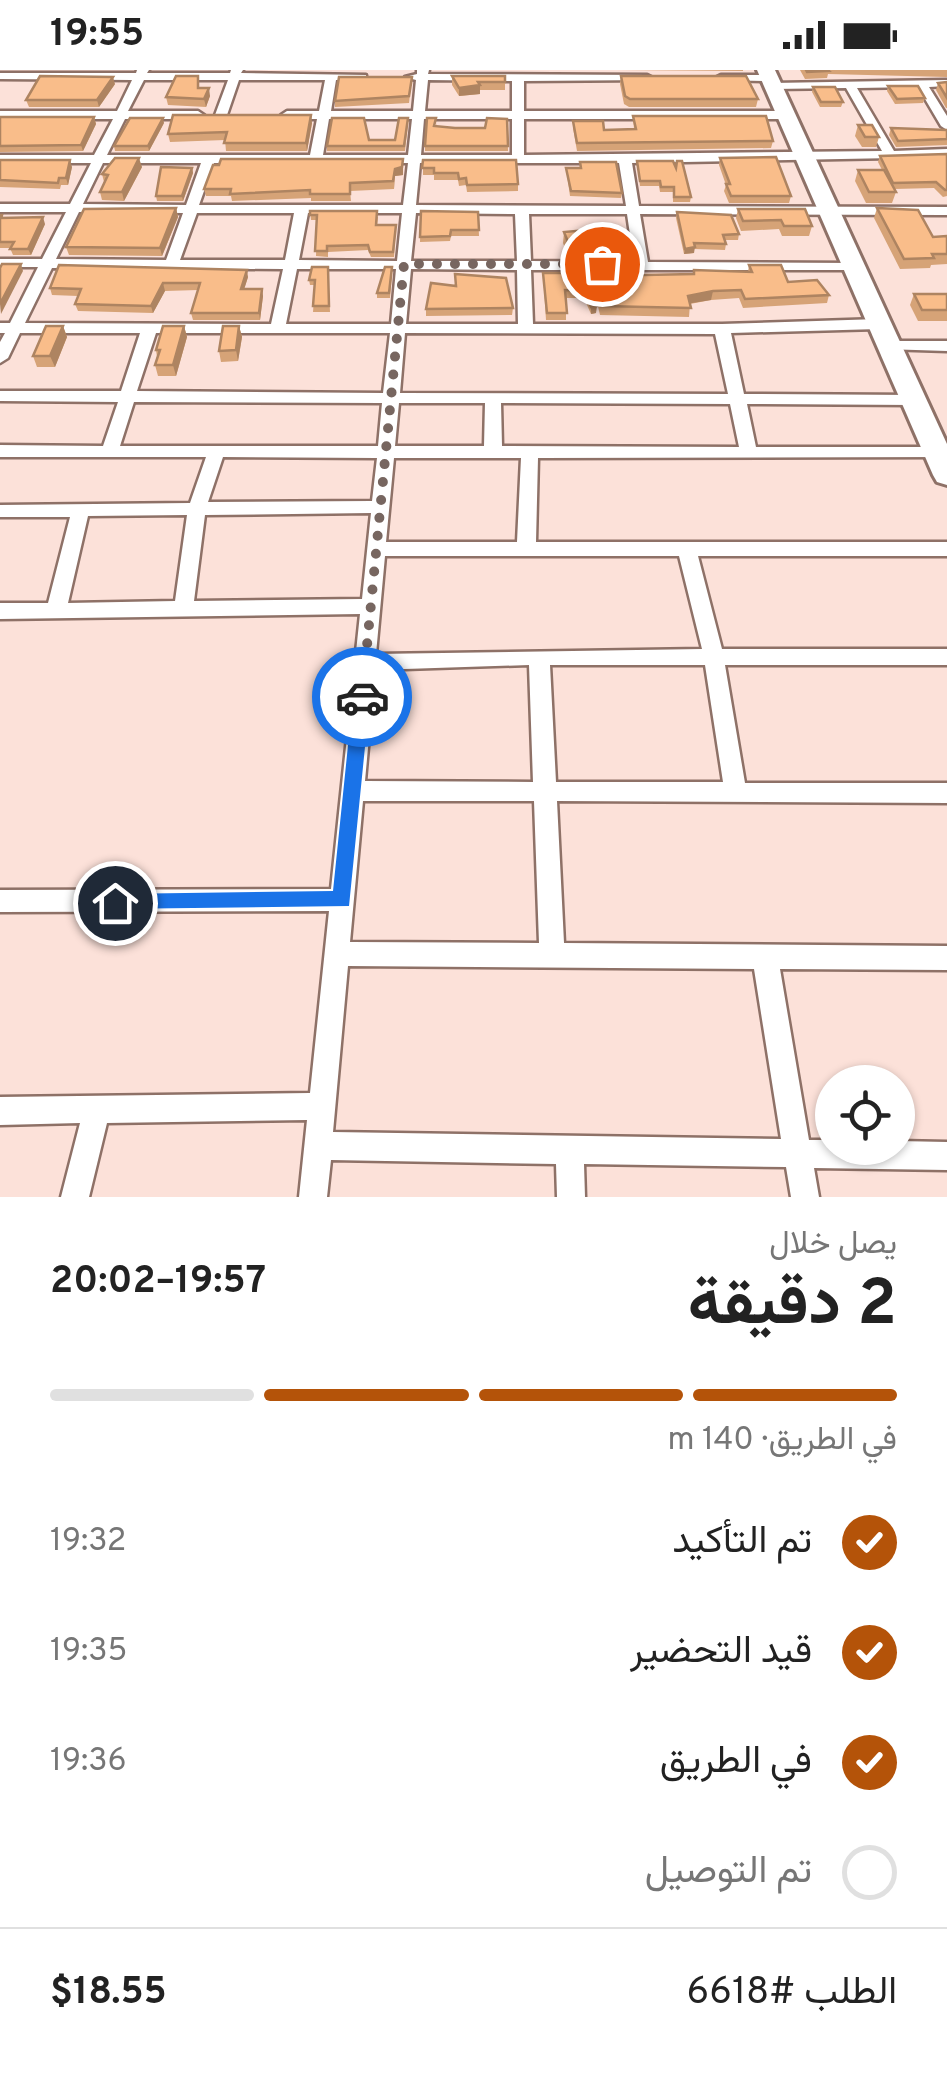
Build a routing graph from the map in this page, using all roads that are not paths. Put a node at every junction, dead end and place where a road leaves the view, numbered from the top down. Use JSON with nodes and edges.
{"nodes":[{"id":1,"x":797,"y":70,"type":"edge"},
{"id":2,"x":39,"y":73,"type":"edge"},
{"id":3,"x":236,"y":73,"type":"edge"},
{"id":4,"x":142,"y":74,"type":"edge"},
{"id":5,"x":608,"y":74,"type":"edge"},
{"id":6,"x":417,"y":75,"type":"edge"},
{"id":7,"x":0,"y":76,"type":"edge"},
{"id":8,"x":332,"y":77,"type":"junction"},
{"id":9,"x":368,"y":77,"type":"edge"},
{"id":10,"x":518,"y":78,"type":"junction"},
{"id":11,"x":662,"y":78,"type":"edge"},
{"id":12,"x":698,"y":78,"type":"edge"},
{"id":13,"x":770,"y":78,"type":"edge"},
{"id":14,"x":947,"y":82,"type":"edge"},
{"id":15,"x":921,"y":83,"type":"junction"},
{"id":16,"x":849,"y":84,"type":"junction"},
{"id":17,"x":807,"y":85,"type":"junction"},
{"id":18,"x":29,"y":89,"type":"edge"},
{"id":19,"x":20,"y":102,"type":"dead end"},
{"id":20,"x":6,"y":115,"type":"edge"},
{"id":21,"x":121,"y":115,"type":"junction"},
{"id":22,"x":220,"y":115,"type":"junction"},
{"id":23,"x":238,"y":115,"type":"edge"},
{"id":24,"x":272,"y":115,"type":"edge"},
{"id":25,"x":323,"y":115,"type":"junction"},
{"id":26,"x":419,"y":115,"type":"junction"},
{"id":27,"x":616,"y":115,"type":"junction"},
{"id":28,"x":786,"y":115,"type":"junction"},
{"id":29,"x":518,"y":116,"type":"junction"},
{"id":30,"x":947,"y":124,"type":"edge"},
{"id":31,"x":947,"y":152,"type":"edge"},
{"id":32,"x":890,"y":154,"type":"junction"},
{"id":33,"x":805,"y":157,"type":"junction"},
{"id":34,"x":100,"y":158,"type":"junction"},
{"id":35,"x":210,"y":158,"type":"junction"},
{"id":36,"x":316,"y":158,"type":"junction"},
{"id":37,"x":415,"y":158,"type":"junction"},
{"id":38,"x":518,"y":158,"type":"junction"},
{"id":39,"x":625,"y":158,"type":"junction"},
{"id":40,"x":0,"y":159,"type":"edge"},
{"id":41,"x":0,"y":208,"type":"edge"},
{"id":42,"x":76,"y":208,"type":"junction"},
{"id":43,"x":192,"y":208,"type":"junction"},
{"id":44,"x":302,"y":208,"type":"junction"},
{"id":45,"x":410,"y":208,"type":"junction"},
{"id":46,"x":522,"y":209,"type":"junction"},
{"id":47,"x":633,"y":209,"type":"junction"},
{"id":48,"x":829,"y":210,"type":"junction"},
{"id":49,"x":947,"y":212,"type":"edge"},
{"id":50,"x":0,"y":263,"type":"edge"},
{"id":51,"x":48,"y":263,"type":"junction"},
{"id":52,"x":172,"y":263,"type":"junction"},
{"id":53,"x":291,"y":263,"type":"junction"},
{"id":54,"x":404,"y":264,"type":"junction"},
{"id":55,"x":523,"y":264,"type":"junction"},
{"id":56,"x":641,"y":264,"type":"junction"},
{"id":57,"x":852,"y":266,"type":"junction"},
{"id":58,"x":150,"y":327,"type":"junction"},
{"id":59,"x":7,"y":328,"type":"edge"},
{"id":60,"x":278,"y":328,"type":"junction"},
{"id":61,"x":398,"y":328,"type":"junction"},
{"id":62,"x":526,"y":328,"type":"junction"},
{"id":63,"x":722,"y":329,"type":"junction"},
{"id":64,"x":884,"y":335,"type":"junction"},
{"id":65,"x":947,"y":346,"type":"edge"},
{"id":66,"x":0,"y":358,"type":"edge"},
{"id":67,"x":0,"y":396,"type":"edge"},
{"id":68,"x":129,"y":397,"type":"junction"},
{"id":69,"x":737,"y":397,"type":"junction"},
{"id":70,"x":493,"y":398,"type":"junction"},
{"id":71,"x":391,"y":399,"type":"junction"},
{"id":72,"x":913,"y":400,"type":"junction"},
{"id":73,"x":0,"y":450,"type":"edge"},
{"id":74,"x":110,"y":451,"type":"junction"},
{"id":75,"x":216,"y":452,"type":"junction"},
{"id":76,"x":386,"y":452,"type":"junction"},
{"id":77,"x":749,"y":452,"type":"junction"},
{"id":78,"x":494,"y":453,"type":"junction"},
{"id":79,"x":530,"y":454,"type":"junction"},
{"id":80,"x":942,"y":464,"type":"edge"},
{"id":81,"x":380,"y":507,"type":"junction"},
{"id":82,"x":197,"y":510,"type":"junction"},
{"id":83,"x":0,"y":511,"type":"edge"},
{"id":84,"x":80,"y":511,"type":"junction"},
{"id":85,"x":376,"y":549,"type":"junction"},
{"id":86,"x":947,"y":549,"type":"edge"},
{"id":87,"x":526,"y":550,"type":"junction"},
{"id":88,"x":687,"y":551,"type":"junction"},
{"id":89,"x":371,"y":606,"type":"junction"},
{"id":90,"x":0,"y":611,"type":"edge"},
{"id":91,"x":56,"y":611,"type":"junction"},
{"id":92,"x":183,"y":611,"type":"junction"},
{"id":93,"x":539,"y":657,"type":"junction"},
{"id":94,"x":947,"y":657,"type":"edge"},
{"id":95,"x":714,"y":658,"type":"junction"},
{"id":96,"x":365,"y":662,"type":"junction"},
{"id":97,"x":735,"y":790,"type":"junction"},
{"id":98,"x":353,"y":791,"type":"junction"},
{"id":99,"x":544,"y":792,"type":"junction"},
{"id":100,"x":947,"y":793,"type":"edge"},
{"id":101,"x":342,"y":900,"type":"junction"},
{"id":102,"x":0,"y":901,"type":"edge"},
{"id":103,"x":552,"y":952,"type":"junction"},
{"id":104,"x":337,"y":954,"type":"junction"},
{"id":105,"x":764,"y":957,"type":"junction"},
{"id":106,"x":947,"y":958,"type":"edge"},
{"id":107,"x":322,"y":1106,"type":"junction"},
{"id":108,"x":97,"y":1109,"type":"junction"},
{"id":109,"x":0,"y":1110,"type":"edge"},
{"id":110,"x":318,"y":1146,"type":"junction"},
{"id":111,"x":570,"y":1152,"type":"junction"},
{"id":112,"x":798,"y":1153,"type":"junction"},
{"id":113,"x":947,"y":1156,"type":"edge"},
{"id":114,"x":75,"y":1197,"type":"edge"},
{"id":115,"x":313,"y":1197,"type":"edge"},
{"id":116,"x":571,"y":1197,"type":"edge"},
{"id":117,"x":806,"y":1197,"type":"edge"}],
"edges":[{"from":1,"to":17,"type":"street"},
{"from":2,"to":4,"type":"street"},
{"from":2,"to":7,"type":"street"},
{"from":2,"to":18,"type":"street"},
{"from":3,"to":4,"type":"street"},
{"from":3,"to":8,"type":"street"},
{"from":3,"to":22,"type":"street"},
{"from":4,"to":21,"type":"street"},
{"from":5,"to":10,"type":"street"},
{"from":5,"to":11,"type":"street"},
{"from":5,"to":27,"type":"street"},
{"from":6,"to":10,"type":"street"},
{"from":6,"to":26,"type":"street"},
{"from":8,"to":9,"type":"street"},
{"from":8,"to":25,"type":"street"},
{"from":10,"to":29,"type":"street"},
{"from":12,"to":13,"type":"street"},
{"from":13,"to":17,"type":"street"},
{"from":13,"to":28,"type":"highway"},
{"from":14,"to":15,"type":"street"},
{"from":15,"to":16,"type":"street"},
{"from":15,"to":30,"type":"street"},
{"from":16,"to":17,"type":"street"},
{"from":16,"to":32,"type":"street"},
{"from":19,"to":20,"type":"street"},
{"from":20,"to":21,"type":"street"},
{"from":21,"to":22,"type":"street"},
{"from":21,"to":34,"type":"street"},
{"from":22,"to":23,"type":"street"},
{"from":24,"to":25,"type":"street"},
{"from":25,"to":26,"type":"street"},
{"from":25,"to":36,"type":"street"},
{"from":26,"to":29,"type":"street"},
{"from":26,"to":37,"type":"street"},
{"from":27,"to":28,"type":"street"},
{"from":27,"to":29,"type":"street"},
{"from":28,"to":33,"type":"highway"},
{"from":29,"to":38,"type":"street"},
{"from":31,"to":32,"type":"street"},
{"from":32,"to":33,"type":"street"},
{"from":33,"to":39,"type":"street"},
{"from":33,"to":48,"type":"highway"},
{"from":34,"to":35,"type":"street"},
{"from":34,"to":40,"type":"street"},
{"from":34,"to":42,"type":"street"},
{"from":35,"to":36,"type":"street"},
{"from":35,"to":43,"type":"street"},
{"from":36,"to":37,"type":"street"},
{"from":37,"to":38,"type":"street"},
{"from":37,"to":45,"type":"street"},
{"from":38,"to":39,"type":"street"},
{"from":39,"to":47,"type":"street"},
{"from":41,"to":42,"type":"street"},
{"from":42,"to":43,"type":"street"},
{"from":42,"to":51,"type":"street"},
{"from":43,"to":44,"type":"street"},
{"from":43,"to":52,"type":"street"},
{"from":44,"to":45,"type":"street"},
{"from":44,"to":53,"type":"street"},
{"from":45,"to":46,"type":"street"},
{"from":45,"to":54,"type":"street"},
{"from":46,"to":47,"type":"street"},
{"from":46,"to":55,"type":"street"},
{"from":47,"to":48,"type":"street"},
{"from":47,"to":56,"type":"street"},
{"from":48,"to":49,"type":"street"},
{"from":48,"to":57,"type":"highway"},
{"from":50,"to":51,"type":"street"},
{"from":51,"to":52,"type":"street"},
{"from":51,"to":59,"type":"street"},
{"from":52,"to":53,"type":"street"},
{"from":53,"to":54,"type":"street"},
{"from":53,"to":60,"type":"street"},
{"from":54,"to":55,"type":"street"},
{"from":54,"to":61,"type":"street"},
{"from":55,"to":56,"type":"street"},
{"from":55,"to":62,"type":"street"},
{"from":56,"to":57,"type":"street"},
{"from":57,"to":64,"type":"highway"},
{"from":58,"to":59,"type":"street"},
{"from":58,"to":60,"type":"street"},
{"from":58,"to":68,"type":"street"},
{"from":59,"to":66,"type":"street"},
{"from":60,"to":61,"type":"street"},
{"from":61,"to":62,"type":"street"},
{"from":61,"to":71,"type":"street"},
{"from":62,"to":63,"type":"street"},
{"from":63,"to":64,"type":"street"},
{"from":63,"to":69,"type":"street"},
{"from":64,"to":65,"type":"street"},
{"from":64,"to":72,"type":"highway"},
{"from":67,"to":68,"type":"street"},
{"from":68,"to":71,"type":"street"},
{"from":68,"to":74,"type":"street"},
{"from":69,"to":70,"type":"street"},
{"from":69,"to":72,"type":"street"},
{"from":69,"to":77,"type":"street"},
{"from":70,"to":71,"type":"street"},
{"from":70,"to":78,"type":"street"},
{"from":71,"to":76,"type":"street"},
{"from":72,"to":80,"type":"highway"},
{"from":73,"to":74,"type":"street"},
{"from":74,"to":75,"type":"street"},
{"from":75,"to":76,"type":"street"},
{"from":75,"to":82,"type":"street"},
{"from":76,"to":78,"type":"street"},
{"from":76,"to":81,"type":"street"},
{"from":77,"to":79,"type":"street"},
{"from":77,"to":80,"type":"street"},
{"from":78,"to":79,"type":"street"},
{"from":79,"to":87,"type":"street"},
{"from":81,"to":82,"type":"street"},
{"from":81,"to":85,"type":"street"},
{"from":82,"to":84,"type":"street"},
{"from":82,"to":92,"type":"street"},
{"from":83,"to":84,"type":"street"},
{"from":84,"to":91,"type":"street"},
{"from":85,"to":87,"type":"street"},
{"from":85,"to":89,"type":"street"},
{"from":86,"to":88,"type":"street"},
{"from":87,"to":88,"type":"street"},
{"from":88,"to":95,"type":"street"},
{"from":89,"to":92,"type":"street"},
{"from":89,"to":96,"type":"street"},
{"from":90,"to":91,"type":"street"},
{"from":91,"to":92,"type":"street"},
{"from":93,"to":95,"type":"street"},
{"from":93,"to":96,"type":"street"},
{"from":93,"to":99,"type":"street"},
{"from":94,"to":95,"type":"street"},
{"from":95,"to":97,"type":"street"},
{"from":96,"to":98,"type":"street"},
{"from":97,"to":99,"type":"street"},
{"from":97,"to":100,"type":"street"},
{"from":98,"to":99,"type":"street"},
{"from":98,"to":101,"type":"street"},
{"from":99,"to":103,"type":"street"},
{"from":101,"to":102,"type":"street"},
{"from":101,"to":104,"type":"street"},
{"from":103,"to":104,"type":"street"},
{"from":103,"to":105,"type":"street"},
{"from":104,"to":107,"type":"street"},
{"from":105,"to":106,"type":"street"},
{"from":105,"to":112,"type":"street"},
{"from":107,"to":108,"type":"street"},
{"from":107,"to":110,"type":"street"},
{"from":108,"to":109,"type":"street"},
{"from":108,"to":114,"type":"street"},
{"from":110,"to":111,"type":"street"},
{"from":110,"to":115,"type":"street"},
{"from":111,"to":112,"type":"street"},
{"from":111,"to":116,"type":"street"},
{"from":112,"to":113,"type":"street"},
{"from":112,"to":117,"type":"street"}]}
